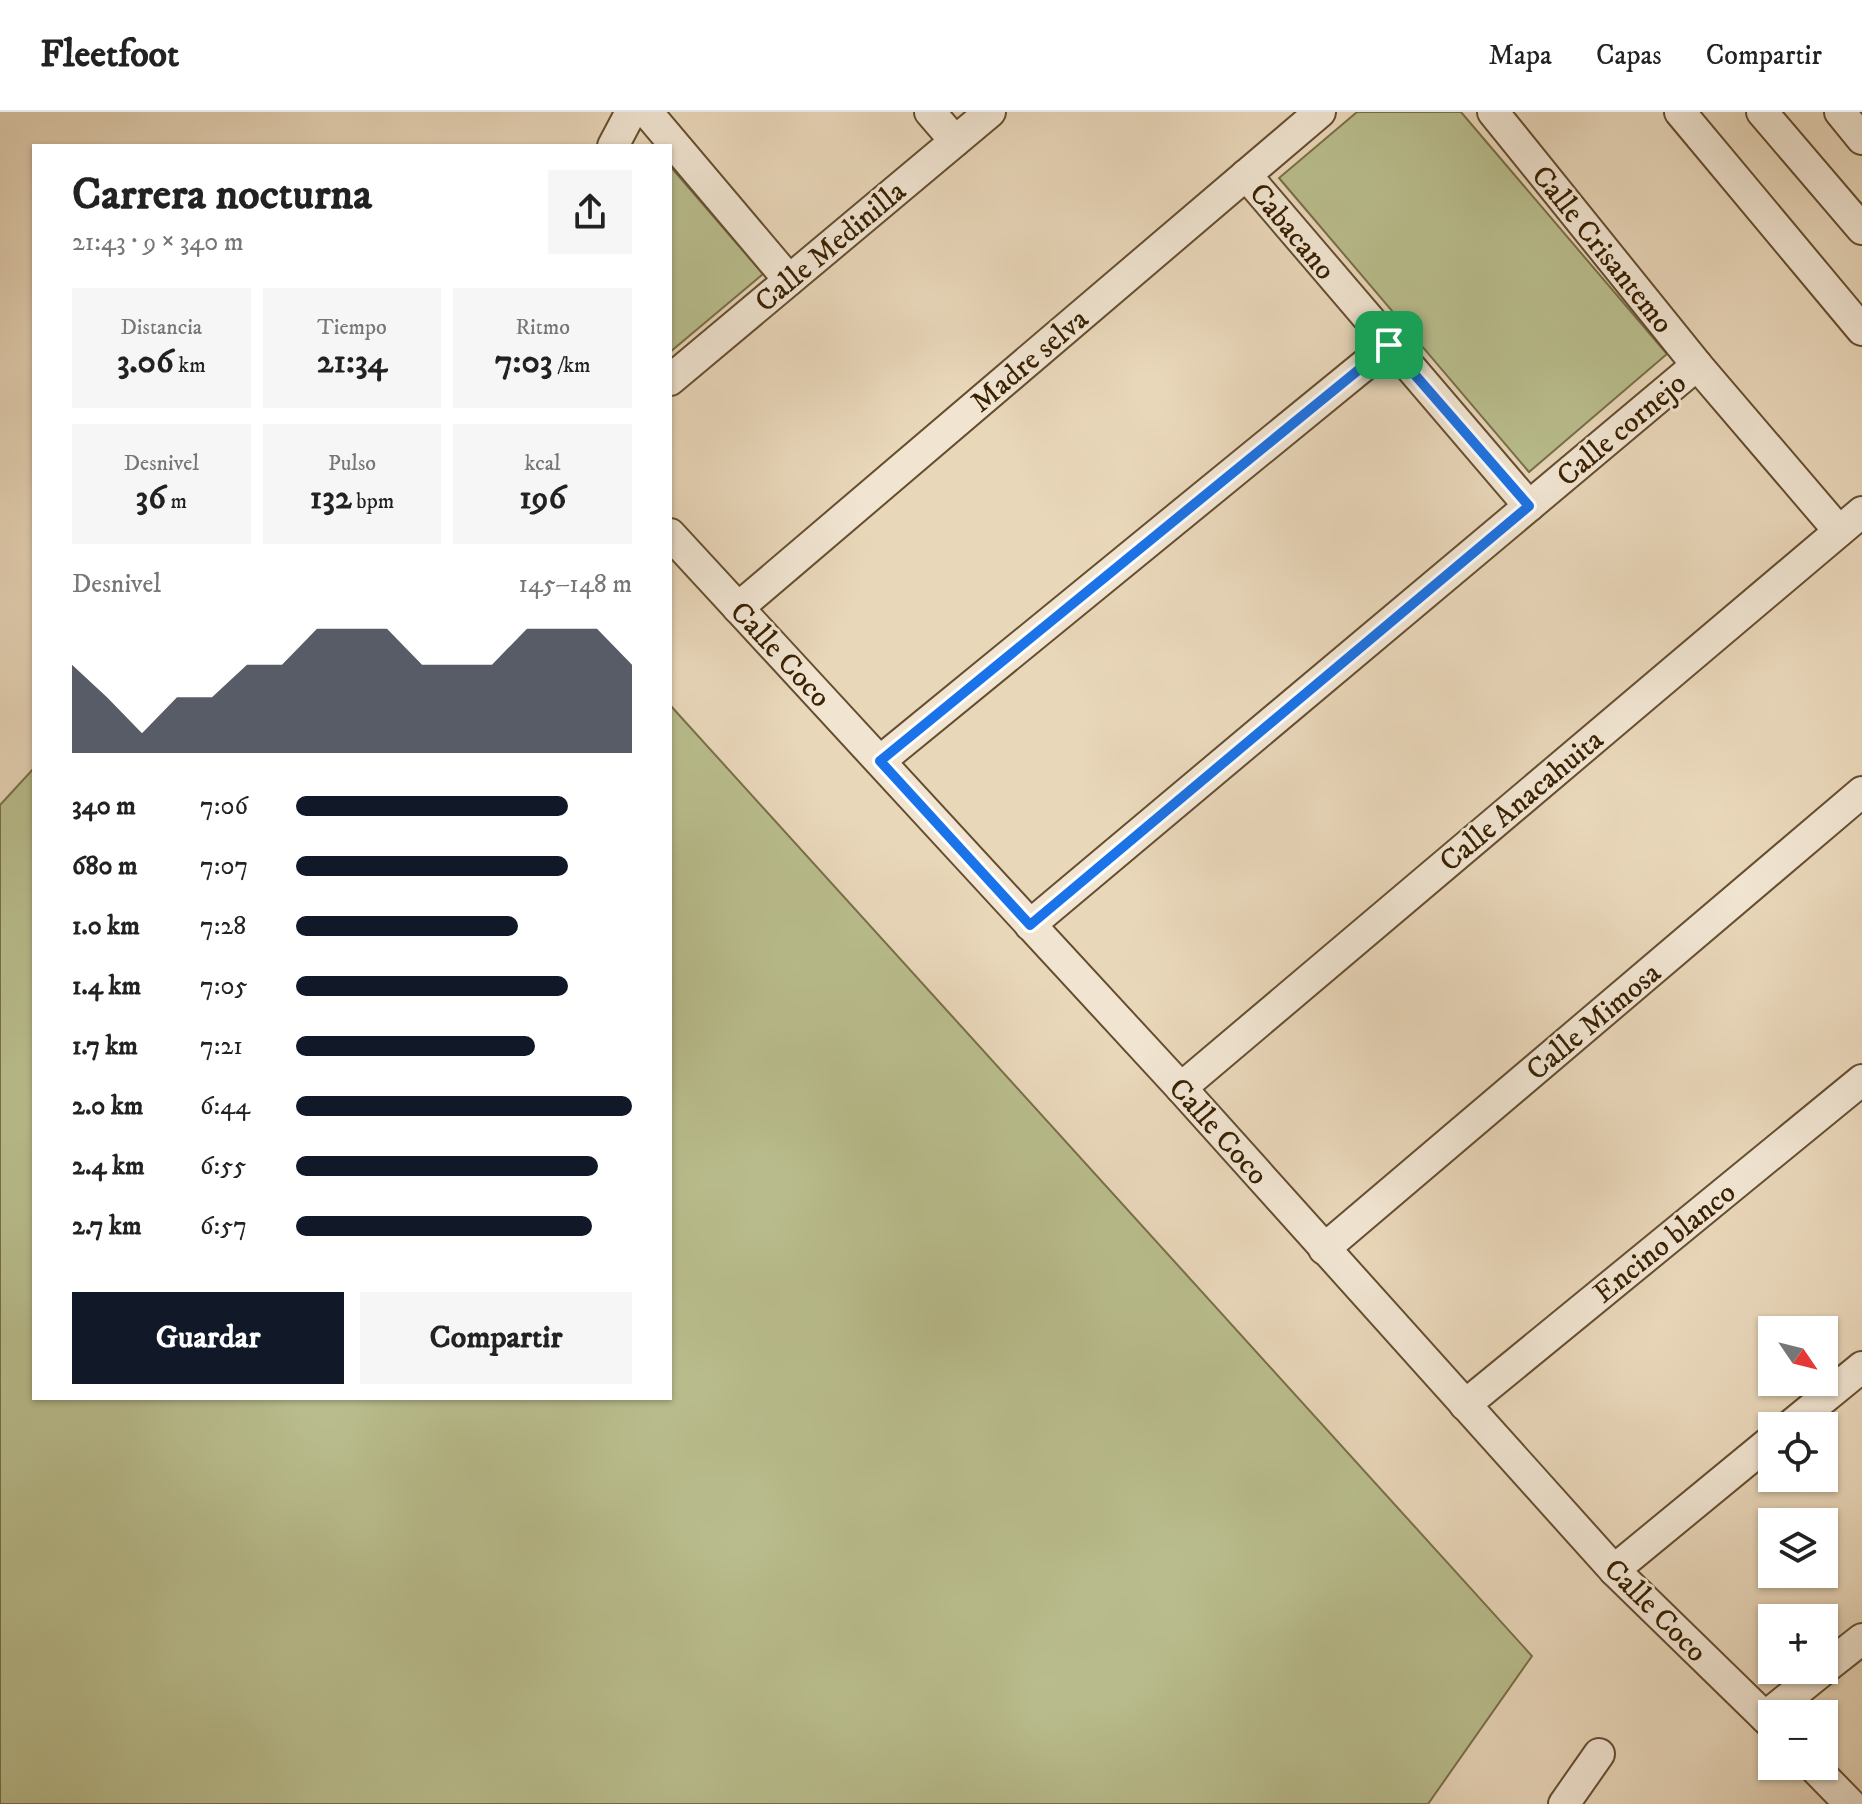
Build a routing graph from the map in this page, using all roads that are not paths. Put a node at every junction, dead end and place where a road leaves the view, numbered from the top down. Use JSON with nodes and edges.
{"nodes":[{"id":1,"x":631,"y":112,"type":"edge"},
{"id":2,"x":647,"y":112,"type":"edge"},
{"id":3,"x":930,"y":112,"type":"edge"},
{"id":4,"x":990,"y":112,"type":"edge"},
{"id":5,"x":1320,"y":112,"type":"edge"},
{"id":6,"x":1680,"y":112,"type":"edge"},
{"id":7,"x":1762,"y":112,"type":"edge"},
{"id":8,"x":1840,"y":112,"type":"edge"},
{"id":9,"x":1501,"y":115,"type":"edge"},
{"id":10,"x":1862,"y":139,"type":"edge"},
{"id":11,"x":955,"y":141,"type":"junction"},
{"id":12,"x":614,"y":144,"type":"edge"},
{"id":13,"x":1246,"y":175,"type":"junction"},
{"id":14,"x":1862,"y":229,"type":"edge"},
{"id":15,"x":789,"y":280,"type":"junction"},
{"id":16,"x":1862,"y":330,"type":"edge"},
{"id":17,"x":1389,"y":345,"type":"junction"},
{"id":18,"x":1697,"y":365,"type":"junction"},
{"id":19,"x":672,"y":378,"type":"edge"},
{"id":20,"x":1529,"y":506,"type":"junction"},
{"id":21,"x":1851,"y":521,"type":"edge"},
{"id":22,"x":672,"y":536,"type":"edge"},
{"id":23,"x":738,"y":608,"type":"junction"},
{"id":24,"x":880,"y":761,"type":"junction"},
{"id":25,"x":1862,"y":792,"type":"edge"},
{"id":26,"x":1030,"y":925,"type":"junction"},
{"id":27,"x":1862,"y":1080,"type":"edge"},
{"id":28,"x":1181,"y":1088,"type":"junction"},
{"id":29,"x":1324,"y":1249,"type":"junction"},
{"id":30,"x":1862,"y":1367,"type":"edge"},
{"id":31,"x":1465,"y":1405,"type":"junction"},
{"id":32,"x":1807,"y":1412,"type":"edge"},
{"id":33,"x":1758,"y":1452,"type":"edge"},
{"id":34,"x":1614,"y":1570,"type":"junction"},
{"id":35,"x":1862,"y":1639,"type":"edge"},
{"id":36,"x":1838,"y":1659,"type":"edge"},
{"id":37,"x":1809,"y":1684,"type":"edge"},
{"id":38,"x":1791,"y":1700,"type":"edge"},
{"id":39,"x":1758,"y":1711,"type":"edge"},
{"id":40,"x":1599,"y":1754,"type":"dead end"},
{"id":41,"x":1827,"y":1780,"type":"edge"},
{"id":42,"x":1564,"y":1804,"type":"edge"},
{"id":43,"x":1850,"y":1804,"type":"edge"}],
"edges":[{"from":1,"to":12,"type":"street"},
{"from":2,"to":15,"type":"street"},
{"from":3,"to":11,"type":"street"},
{"from":4,"to":11,"type":"street","name":"Calle Medinilla"},
{"from":5,"to":13,"type":"street","name":"Madre selva"},
{"from":6,"to":16,"type":"street"},
{"from":7,"to":14,"type":"street"},
{"from":8,"to":10,"type":"street"},
{"from":9,"to":18,"type":"street","name":"Calle Crisantemo"},
{"from":11,"to":15,"type":"street","name":"Calle Medinilla"},
{"from":13,"to":17,"type":"street","name":"Cabacano"},
{"from":13,"to":23,"type":"street","name":"Madre selva"},
{"from":15,"to":19,"type":"street","name":"Calle Medinilla"},
{"from":17,"to":20,"type":"street","name":"Cabacano"},
{"from":17,"to":24,"type":"street"},
{"from":18,"to":20,"type":"street","name":"Calle cornejo"},
{"from":18,"to":21,"type":"street","name":"Calle Crisantemo"},
{"from":20,"to":26,"type":"street","name":"Calle cornejo"},
{"from":21,"to":28,"type":"street","name":"Calle Anacahuita"},
{"from":22,"to":23,"type":"street","name":"Calle Coco"},
{"from":23,"to":24,"type":"street","name":"Calle Coco"},
{"from":24,"to":26,"type":"street","name":"Calle Coco"},
{"from":25,"to":29,"type":"street","name":"Calle Mimosa"},
{"from":26,"to":28,"type":"street","name":"Calle Coco"},
{"from":27,"to":31,"type":"street","name":"Encino blanco"},
{"from":28,"to":29,"type":"street","name":"Calle Coco"},
{"from":29,"to":31,"type":"street","name":"Calle Coco"},
{"from":30,"to":32,"type":"street"},
{"from":31,"to":34,"type":"street","name":"Calle Coco"},
{"from":33,"to":34,"type":"street"},
{"from":34,"to":39,"type":"street","name":"Calle Coco"},
{"from":35,"to":36,"type":"street"},
{"from":37,"to":38,"type":"street"},
{"from":40,"to":42,"type":"street"},
{"from":41,"to":43,"type":"street"}]}
